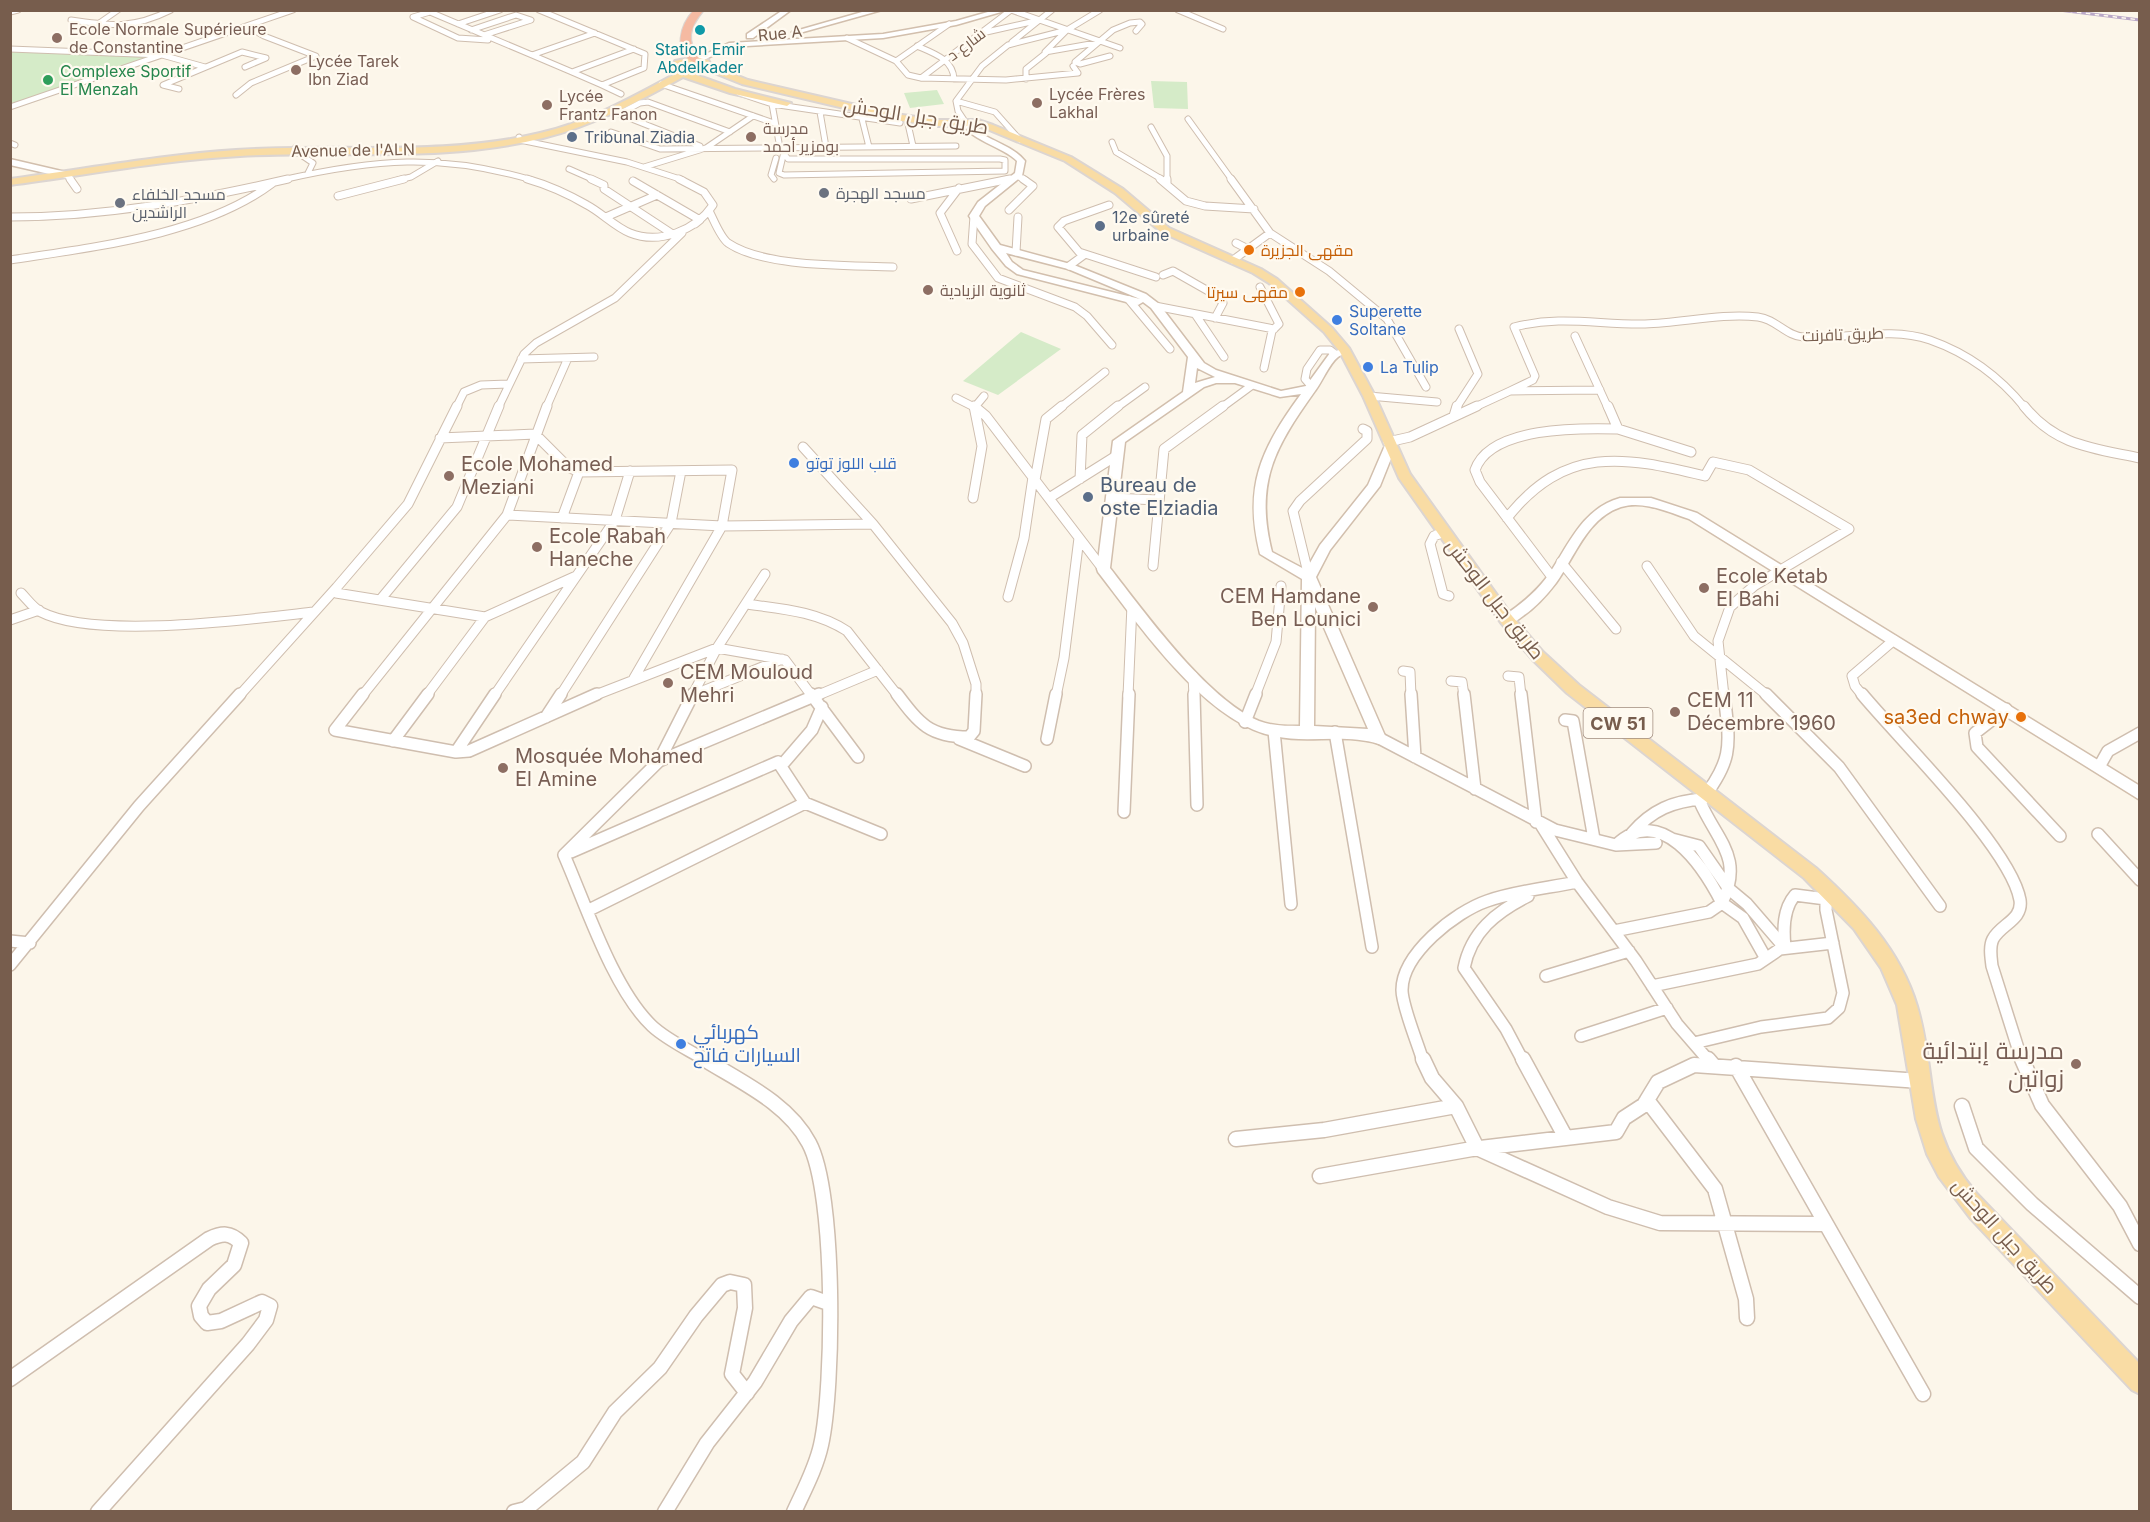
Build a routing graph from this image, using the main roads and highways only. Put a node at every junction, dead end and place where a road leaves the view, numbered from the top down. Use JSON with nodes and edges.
{"nodes":[{"id":1,"x":700,"y":10,"type":"edge"},
{"id":2,"x":788,"y":10,"type":"edge"},
{"id":3,"x":857,"y":10,"type":"edge"},
{"id":4,"x":879,"y":10,"type":"edge"},
{"id":5,"x":1005,"y":10,"type":"edge"},
{"id":6,"x":865,"y":14,"type":"junction"},
{"id":7,"x":750,"y":36,"type":"junction"},
{"id":8,"x":729,"y":45,"type":"junction"},
{"id":9,"x":701,"y":63,"type":"junction"},
{"id":10,"x":680,"y":73,"type":"junction"},
{"id":11,"x":968,"y":128,"type":"junction"},
{"id":12,"x":541,"y":137,"type":"junction"},
{"id":13,"x":1016,"y":138,"type":"junction"},
{"id":14,"x":10,"y":162,"type":"edge"},
{"id":15,"x":65,"y":174,"type":"junction"},
{"id":16,"x":10,"y":180,"type":"edge"},
{"id":17,"x":995,"y":247,"type":"junction"},
{"id":18,"x":1155,"y":306,"type":"junction"},
{"id":19,"x":1340,"y":353,"type":"junction"},
{"id":20,"x":1194,"y":355,"type":"junction"},
{"id":21,"x":1233,"y":380,"type":"junction"},
{"id":22,"x":1311,"y":388,"type":"junction"},
{"id":23,"x":1188,"y":393,"type":"junction"},
{"id":24,"x":1389,"y":444,"type":"junction"},
{"id":25,"x":1309,"y":577,"type":"junction"},
{"id":26,"x":1507,"y":620,"type":"junction"},
{"id":27,"x":1308,"y":731,"type":"junction"},
{"id":28,"x":2139,"y":794,"type":"edge"},
{"id":29,"x":2139,"y":1382,"type":"edge"}],
"edges":[{"from":1,"to":9,"type":"highway"},
{"from":2,"to":7,"type":"main road"},
{"from":3,"to":6,"type":"main road"},
{"from":4,"to":6,"type":"main road","name":"Rue A"},
{"from":5,"to":8,"type":"main road"},
{"from":6,"to":7,"type":"main road","name":"Rue A"},
{"from":7,"to":8,"type":"main road","name":"Rue A"},
{"from":8,"to":9,"type":"main road","name":"Rue A"},
{"from":9,"to":10,"type":"main road"},
{"from":9,"to":10,"type":"main road"},
{"from":9,"to":11,"type":"main road","name":"طريق جبل الوحش"},
{"from":10,"to":11,"type":"main road","name":"طريق جبل الوحش"},
{"from":10,"to":12,"type":"main road"},
{"from":10,"to":12,"type":"main road","name":"Avenue de l'ALN"},
{"from":11,"to":13,"type":"main road"},
{"from":11,"to":13,"type":"main road","name":"طريق جبل الوحش"},
{"from":11,"to":17,"type":"main road"},
{"from":12,"to":15,"type":"main road","name":"Avenue de l'ALN"},
{"from":13,"to":19,"type":"main road","name":"طريق جبل الوحش","number":"CW 51"},
{"from":14,"to":15,"type":"main road"},
{"from":15,"to":16,"type":"main road","name":"Avenue de l'ALN"},
{"from":17,"to":18,"type":"main road"},
{"from":17,"to":18,"type":"main road"},
{"from":18,"to":20,"type":"main road"},
{"from":19,"to":22,"type":"main road"},
{"from":19,"to":24,"type":"main road","name":"طريق جبل الوحش","number":"CW 51"},
{"from":20,"to":21,"type":"main road"},
{"from":20,"to":23,"type":"main road"},
{"from":21,"to":22,"type":"main road"},
{"from":21,"to":23,"type":"main road"},
{"from":22,"to":25,"type":"main road"},
{"from":23,"to":27,"type":"main road"},
{"from":24,"to":25,"type":"main road"},
{"from":24,"to":26,"type":"main road","name":"طريق جبل الوحش","number":"CW 51"},
{"from":25,"to":27,"type":"main road"},
{"from":25,"to":27,"type":"main road"},
{"from":26,"to":28,"type":"main road"},
{"from":26,"to":29,"type":"main road","name":"طريق جبل الوحش","number":"CW 51"}]}
